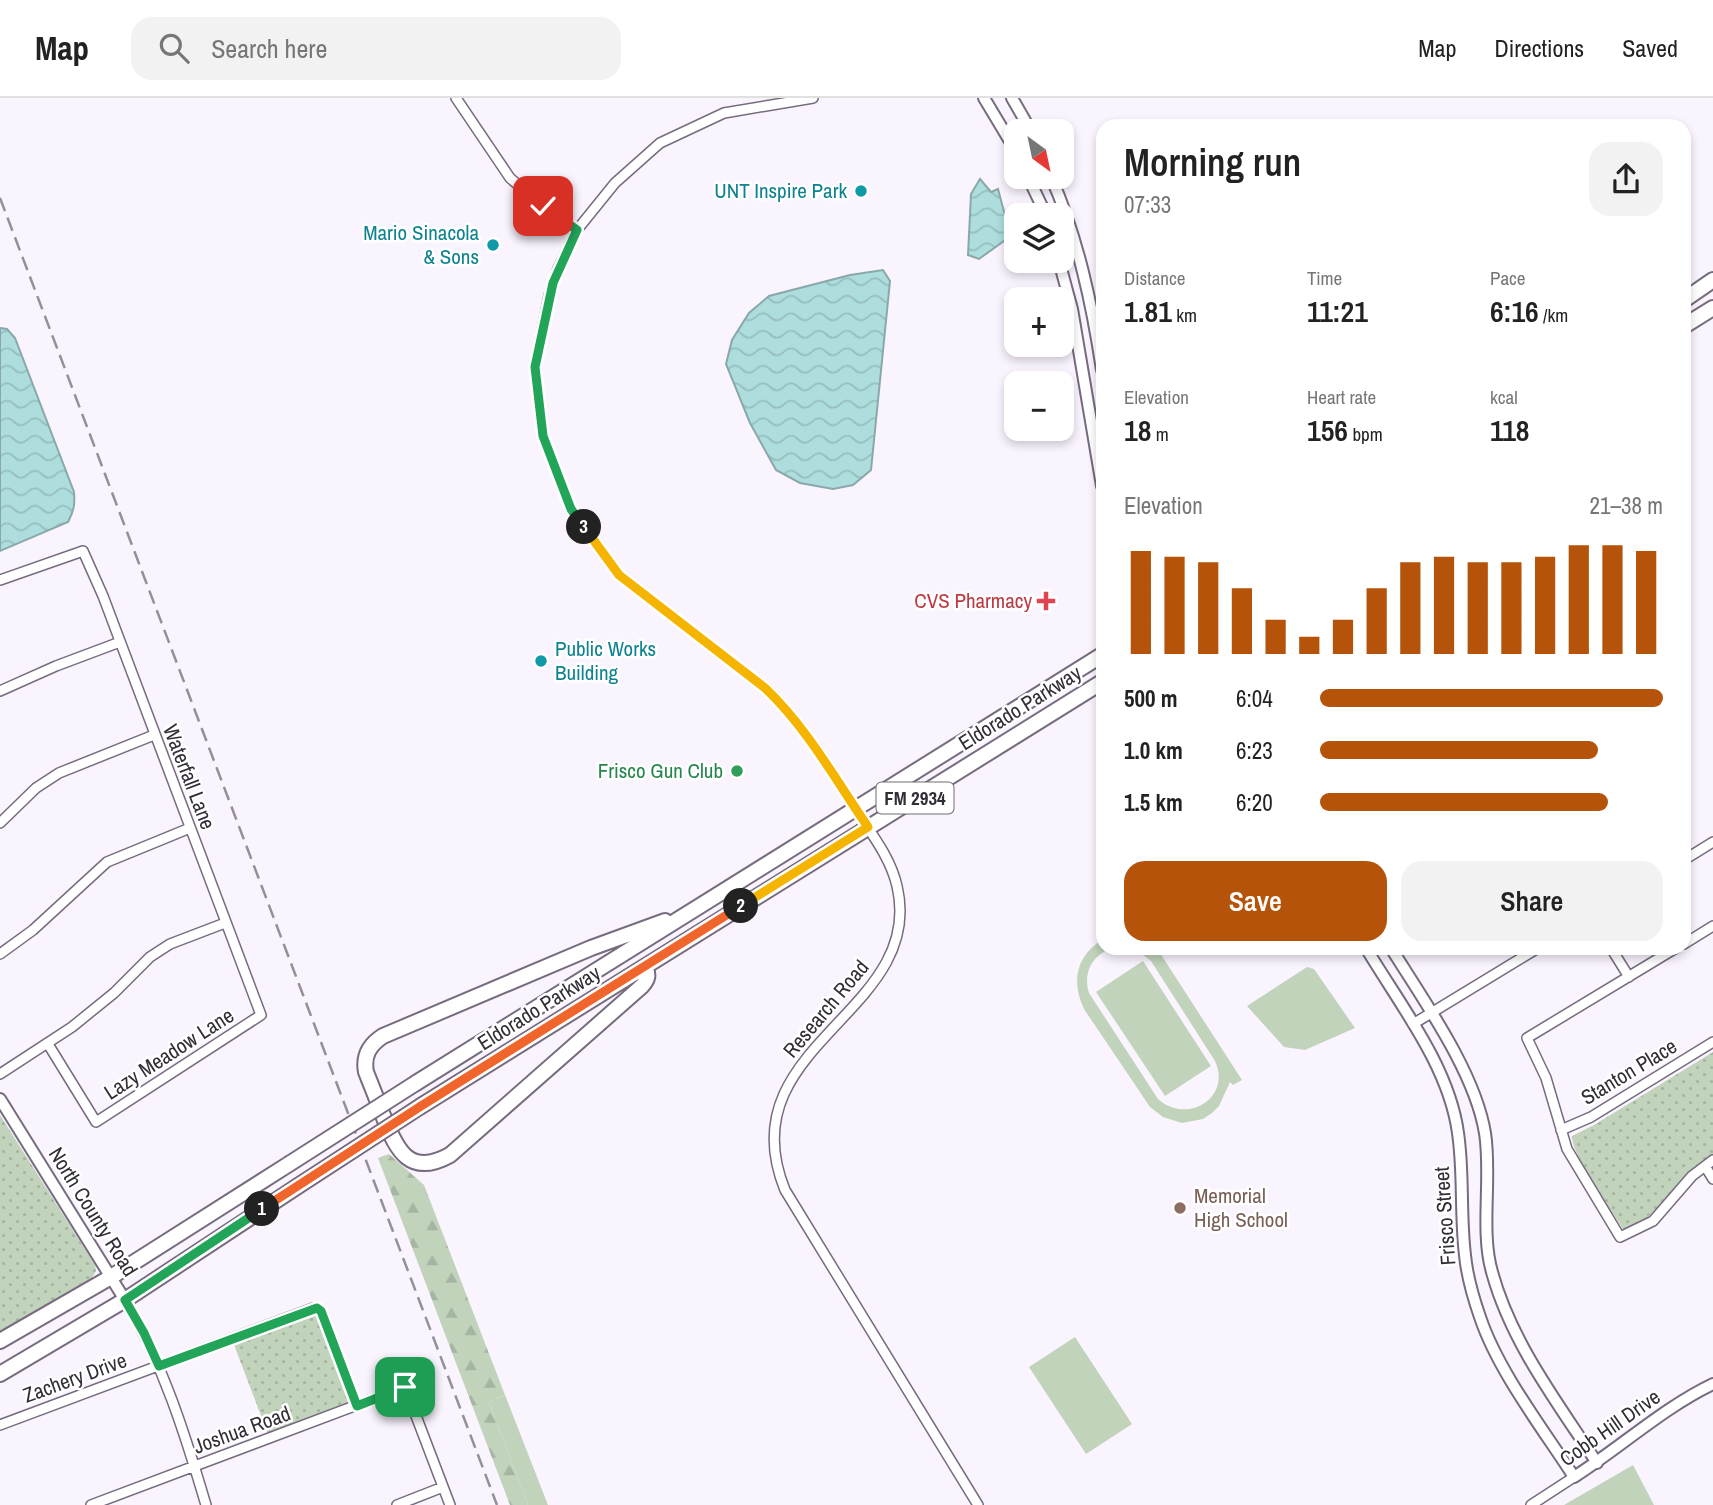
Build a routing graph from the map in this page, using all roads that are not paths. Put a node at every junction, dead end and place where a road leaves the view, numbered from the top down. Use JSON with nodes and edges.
{"nodes":[{"id":1,"x":456,"y":98,"type":"edge"},
{"id":2,"x":813,"y":98,"type":"edge"},
{"id":3,"x":984,"y":98,"type":"edge"},
{"id":4,"x":1012,"y":98,"type":"edge"},
{"id":5,"x":1024,"y":119,"type":"edge"},
{"id":6,"x":1004,"y":131,"type":"edge"},
{"id":7,"x":577,"y":230,"type":"junction"},
{"id":8,"x":1074,"y":252,"type":"edge"},
{"id":9,"x":1062,"y":273,"type":"edge"},
{"id":10,"x":1713,"y":281,"type":"edge"},
{"id":11,"x":1691,"y":295,"type":"edge"},
{"id":12,"x":1713,"y":308,"type":"edge"},
{"id":13,"x":1691,"y":322,"type":"edge"},
{"id":14,"x":1096,"y":329,"type":"edge"},
{"id":15,"x":1096,"y":451,"type":"edge"},
{"id":16,"x":0,"y":580,"type":"edge"},
{"id":17,"x":120,"y":642,"type":"junction"},
{"id":18,"x":1096,"y":659,"type":"edge"},
{"id":19,"x":1096,"y":686,"type":"edge"},
{"id":20,"x":0,"y":691,"type":"edge"},
{"id":21,"x":1006,"y":716,"type":"junction"},
{"id":22,"x":154,"y":735,"type":"junction"},
{"id":23,"x":1017,"y":735,"type":"junction"},
{"id":24,"x":856,"y":810,"type":"junction"},
{"id":25,"x":0,"y":823,"type":"edge"},
{"id":26,"x":868,"y":827,"type":"junction"},
{"id":27,"x":190,"y":828,"type":"junction"},
{"id":28,"x":1713,"y":842,"type":"edge"},
{"id":29,"x":1691,"y":856,"type":"edge"},
{"id":30,"x":702,"y":906,"type":"junction"},
{"id":31,"x":225,"y":923,"type":"junction"},
{"id":32,"x":1713,"y":926,"type":"edge"},
{"id":33,"x":1691,"y":940,"type":"edge"},
{"id":34,"x":0,"y":954,"type":"edge"},
{"id":35,"x":1370,"y":955,"type":"edge"},
{"id":36,"x":1395,"y":955,"type":"edge"},
{"id":37,"x":1527,"y":955,"type":"edge"},
{"id":38,"x":1615,"y":955,"type":"edge"},
{"id":39,"x":1665,"y":955,"type":"edge"},
{"id":40,"x":645,"y":967,"type":"junction"},
{"id":41,"x":1629,"y":977,"type":"junction"},
{"id":42,"x":1432,"y":1014,"type":"junction"},
{"id":43,"x":261,"y":1015,"type":"joint"},
{"id":44,"x":1413,"y":1024,"type":"junction"},
{"id":45,"x":1713,"y":1042,"type":"edge"},
{"id":46,"x":48,"y":1044,"type":"junction"},
{"id":47,"x":0,"y":1074,"type":"edge"},
{"id":48,"x":0,"y":1099,"type":"edge"},
{"id":49,"x":1562,"y":1130,"type":"junction"},
{"id":50,"x":1709,"y":1163,"type":"edge"},
{"id":51,"x":1713,"y":1179,"type":"edge"},
{"id":52,"x":1463,"y":1215,"type":"junction"},
{"id":53,"x":1487,"y":1215,"type":"junction"},
{"id":54,"x":111,"y":1277,"type":"junction"},
{"id":55,"x":125,"y":1300,"type":"junction"},
{"id":56,"x":0,"y":1341,"type":"edge"},
{"id":57,"x":159,"y":1366,"type":"junction"},
{"id":58,"x":0,"y":1374,"type":"edge"},
{"id":59,"x":1713,"y":1384,"type":"edge"},
{"id":60,"x":357,"y":1406,"type":"junction"},
{"id":61,"x":0,"y":1425,"type":"edge"},
{"id":62,"x":1597,"y":1463,"type":"junction"},
{"id":63,"x":194,"y":1466,"type":"junction"},
{"id":64,"x":1574,"y":1477,"type":"junction"},
{"id":65,"x":443,"y":1488,"type":"junction"},
{"id":66,"x":91,"y":1505,"type":"edge"},
{"id":67,"x":206,"y":1505,"type":"edge"},
{"id":68,"x":397,"y":1505,"type":"edge"},
{"id":69,"x":450,"y":1505,"type":"edge"},
{"id":70,"x":978,"y":1505,"type":"edge"},
{"id":71,"x":1531,"y":1505,"type":"edge"}],
"edges":[{"from":1,"to":7,"type":"street"},
{"from":2,"to":7,"type":"street","name":"Research Road"},
{"from":3,"to":6,"type":"street"},
{"from":4,"to":5,"type":"street"},
{"from":7,"to":24,"type":"street","name":"Research Road"},
{"from":8,"to":14,"type":"street"},
{"from":9,"to":15,"type":"street"},
{"from":10,"to":11,"type":"main road"},
{"from":12,"to":13,"type":"main road"},
{"from":16,"to":17,"type":"street","name":"Waterfall Lane"},
{"from":17,"to":20,"type":"street"},
{"from":17,"to":22,"type":"street","name":"Waterfall Lane"},
{"from":18,"to":21,"type":"main road","name":"Eldorado Parkway"},
{"from":19,"to":23,"type":"main road","name":"Eldorado Parkway","number":"FM 2934"},
{"from":21,"to":23,"type":"main road"},
{"from":21,"to":24,"type":"main road","name":"Eldorado Parkway"},
{"from":22,"to":25,"type":"street"},
{"from":22,"to":27,"type":"street","name":"Waterfall Lane"},
{"from":23,"to":26,"type":"main road","name":"Eldorado Parkway","number":"FM 2934"},
{"from":24,"to":26,"type":"street","name":"Research Road"},
{"from":24,"to":30,"type":"main road","name":"Eldorado Parkway"},
{"from":26,"to":40,"type":"main road","name":"Eldorado Parkway","number":"FM 2934"},
{"from":26,"to":70,"type":"street","name":"Research Road"},
{"from":27,"to":31,"type":"street","name":"Waterfall Lane"},
{"from":27,"to":34,"type":"street"},
{"from":28,"to":29,"type":"street"},
{"from":30,"to":40,"type":"main road"},
{"from":30,"to":54,"type":"main road","name":"Eldorado Parkway","bridge":true},
{"from":31,"to":43,"type":"street","name":"Waterfall Lane"},
{"from":31,"to":46,"type":"street"},
{"from":32,"to":33,"type":"street"},
{"from":35,"to":44,"type":"street","name":"Frisco Street"},
{"from":36,"to":42,"type":"street","name":"Frisco Street"},
{"from":37,"to":42,"type":"street"},
{"from":38,"to":41,"type":"street"},
{"from":39,"to":41,"type":"street"},
{"from":40,"to":55,"type":"main road","name":"Eldorado Parkway","number":"FM 2934","bridge":true},
{"from":41,"to":49,"type":"street"},
{"from":42,"to":44,"type":"street"},
{"from":42,"to":53,"type":"street","name":"Frisco Street"},
{"from":43,"to":46,"type":"street","name":"Lazy Meadow Lane"},
{"from":44,"to":52,"type":"street","name":"Frisco Street"},
{"from":45,"to":49,"type":"street","name":"Stanton Place"},
{"from":46,"to":47,"type":"street"},
{"from":48,"to":54,"type":"street","name":"North County Road"},
{"from":49,"to":50,"type":"street"},
{"from":50,"to":51,"type":"street"},
{"from":52,"to":53,"type":"street"},
{"from":52,"to":64,"type":"street","name":"Frisco Street"},
{"from":53,"to":62,"type":"street","name":"Frisco Street"},
{"from":54,"to":55,"type":"street","name":"North County Road"},
{"from":54,"to":56,"type":"main road","name":"Eldorado Parkway"},
{"from":55,"to":57,"type":"street","name":"North County Road"},
{"from":55,"to":58,"type":"main road","name":"Eldorado Parkway"},
{"from":57,"to":60,"type":"street","name":"Zachery Drive"},
{"from":57,"to":61,"type":"street","name":"Zachery Drive"},
{"from":57,"to":63,"type":"street","name":"North County Road"},
{"from":59,"to":62,"type":"street","name":"Cobb Hill Drive"},
{"from":60,"to":63,"type":"street","name":"Joshua Road"},
{"from":60,"to":65,"type":"street","name":"Joshua Road"},
{"from":62,"to":64,"type":"street","name":"Cobb Hill Drive"},
{"from":63,"to":66,"type":"street","name":"Joshua Road"},
{"from":63,"to":67,"type":"street","name":"North County Road"},
{"from":64,"to":71,"type":"street","name":"Cobb Hill Drive"},
{"from":65,"to":68,"type":"street"},
{"from":65,"to":69,"type":"street"}]}
